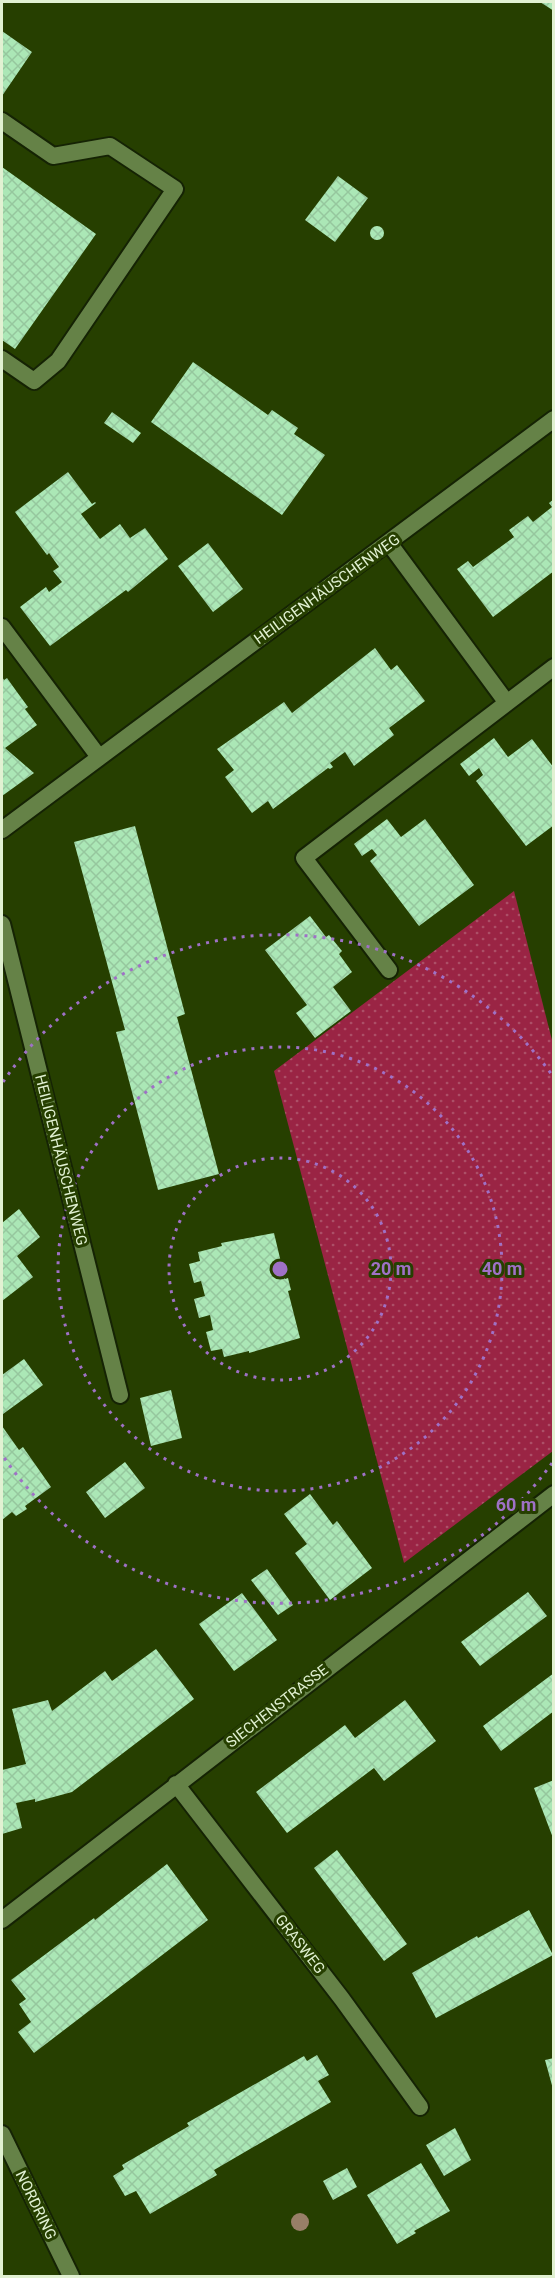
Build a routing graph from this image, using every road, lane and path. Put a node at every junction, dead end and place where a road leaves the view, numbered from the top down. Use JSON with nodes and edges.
{"nodes":[{"id":1,"x":2,"y":121,"type":"edge"},
{"id":2,"x":2,"y":359,"type":"edge"},
{"id":3,"x":554,"y":419,"type":"edge"},
{"id":4,"x":389,"y":543,"type":"junction"},
{"id":5,"x":2,"y":627,"type":"edge"},
{"id":6,"x":554,"y":667,"type":"edge"},
{"id":7,"x":507,"y":703,"type":"junction"},
{"id":8,"x":99,"y":757,"type":"junction"},
{"id":9,"x":2,"y":830,"type":"edge"},
{"id":10,"x":2,"y":924,"type":"edge"},
{"id":11,"x":388,"y":970,"type":"dead end"},
{"id":12,"x":120,"y":1395,"type":"dead end"},
{"id":13,"x":554,"y":1494,"type":"edge"},
{"id":14,"x":176,"y":1784,"type":"junction"},
{"id":15,"x":2,"y":1920,"type":"edge"},
{"id":16,"x":420,"y":2108,"type":"dead end"},
{"id":17,"x":2,"y":2134,"type":"edge"},
{"id":18,"x":71,"y":2277,"type":"edge"}],
"edges":[{"from":1,"to":2,"type":"street"},
{"from":3,"to":4,"type":"street","name":"HEILIGENHÄUSCHENWEG"},
{"from":4,"to":7,"type":"street"},
{"from":4,"to":8,"type":"street","name":"HEILIGENHÄUSCHENWEG"},
{"from":5,"to":8,"type":"street"},
{"from":6,"to":7,"type":"street"},
{"from":7,"to":11,"type":"street"},
{"from":8,"to":9,"type":"street","name":"HEILIGENHÄUSCHENWEG"},
{"from":10,"to":12,"type":"street","name":"HEILIGENHÄUSCHENWEG"},
{"from":13,"to":14,"type":"street","name":"SIECHENSTRASSE"},
{"from":14,"to":15,"type":"street","name":"SIECHENSTRASSE"},
{"from":14,"to":16,"type":"street","name":"GRASWEG"},
{"from":17,"to":18,"type":"street","name":"NORDRING"}]}
